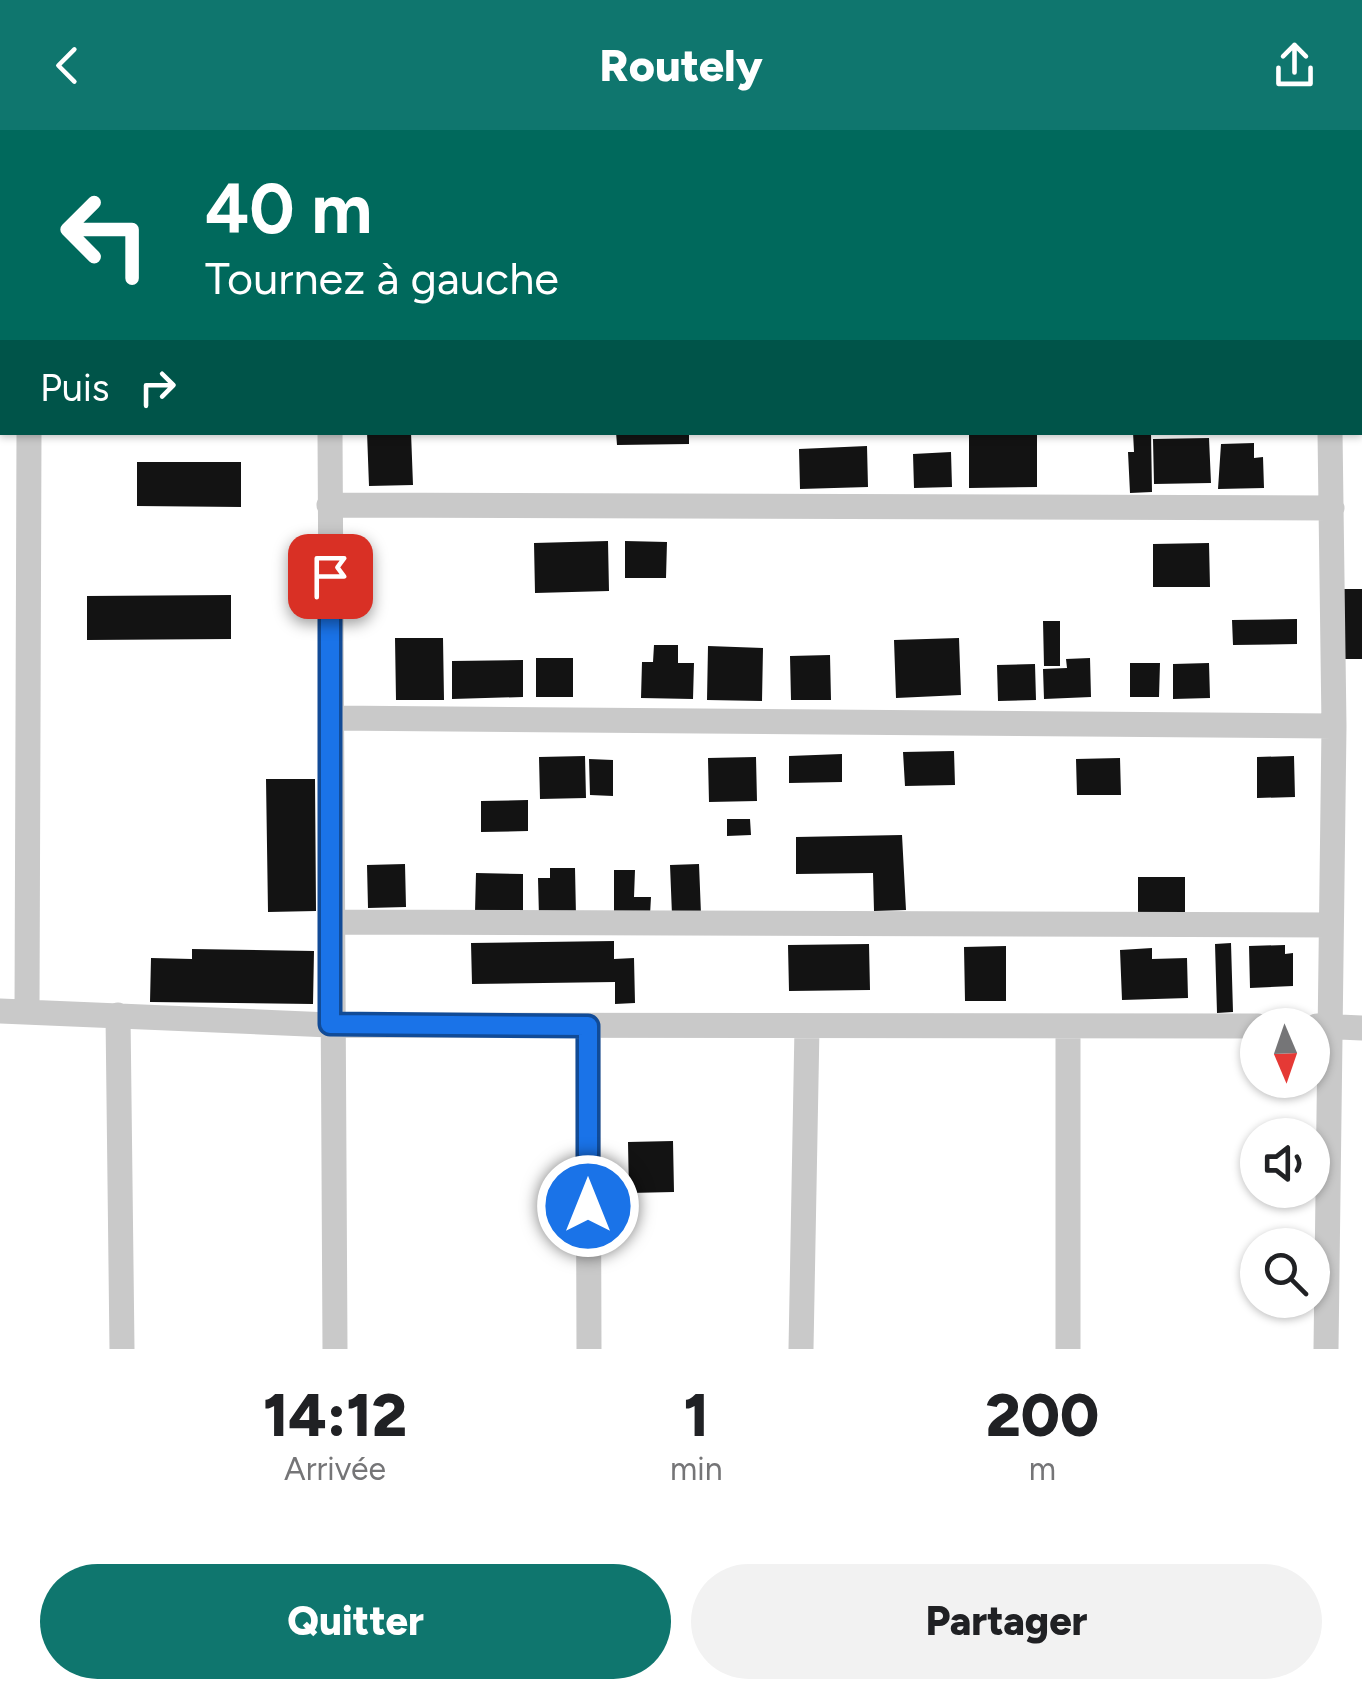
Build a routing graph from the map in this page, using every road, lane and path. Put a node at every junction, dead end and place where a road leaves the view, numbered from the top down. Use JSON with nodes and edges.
{"nodes":[{"id":1,"x":29,"y":435,"type":"edge"},
{"id":2,"x":330,"y":435,"type":"edge"},
{"id":3,"x":1330,"y":435,"type":"edge"},
{"id":4,"x":329,"y":506,"type":"junction"},
{"id":5,"x":1332,"y":508,"type":"junction"},
{"id":6,"x":332,"y":718,"type":"junction"},
{"id":7,"x":1334,"y":726,"type":"junction"},
{"id":8,"x":331,"y":922,"type":"junction"},
{"id":9,"x":1331,"y":925,"type":"junction"},
{"id":10,"x":1323,"y":1008,"type":"edge"},
{"id":11,"x":0,"y":1011,"type":"edge"},
{"id":12,"x":27,"y":1012,"type":"junction"},
{"id":13,"x":118,"y":1015,"type":"junction"},
{"id":14,"x":330,"y":1024,"type":"junction"},
{"id":15,"x":588,"y":1026,"type":"junction"},
{"id":16,"x":1240,"y":1026,"type":"edge"},
{"id":17,"x":1330,"y":1026,"type":"edge"},
{"id":18,"x":807,"y":1027,"type":"junction"},
{"id":19,"x":1068,"y":1027,"type":"junction"},
{"id":20,"x":1362,"y":1028,"type":"edge"},
{"id":21,"x":1322,"y":1098,"type":"edge"},
{"id":22,"x":122,"y":1349,"type":"edge"},
{"id":23,"x":335,"y":1349,"type":"edge"},
{"id":24,"x":589,"y":1349,"type":"edge"},
{"id":25,"x":801,"y":1349,"type":"edge"},
{"id":26,"x":1068,"y":1349,"type":"edge"},
{"id":27,"x":1326,"y":1349,"type":"edge"}],
"edges":[{"from":1,"to":12,"type":"street"},
{"from":2,"to":4,"type":"street"},
{"from":3,"to":5,"type":"street"},
{"from":4,"to":5,"type":"street"},
{"from":4,"to":6,"type":"street"},
{"from":5,"to":7,"type":"street"},
{"from":6,"to":7,"type":"street"},
{"from":6,"to":8,"type":"street"},
{"from":7,"to":9,"type":"street"},
{"from":8,"to":9,"type":"street"},
{"from":8,"to":14,"type":"street"},
{"from":9,"to":10,"type":"street"},
{"from":11,"to":12,"type":"street"},
{"from":12,"to":13,"type":"street"},
{"from":13,"to":14,"type":"street"},
{"from":13,"to":22,"type":"street"},
{"from":14,"to":15,"type":"street"},
{"from":14,"to":23,"type":"street"},
{"from":15,"to":18,"type":"street"},
{"from":15,"to":24,"type":"street"},
{"from":16,"to":19,"type":"street"},
{"from":17,"to":20,"type":"street"},
{"from":18,"to":19,"type":"street"},
{"from":18,"to":25,"type":"street"},
{"from":19,"to":26,"type":"street"},
{"from":21,"to":27,"type":"street"}]}
